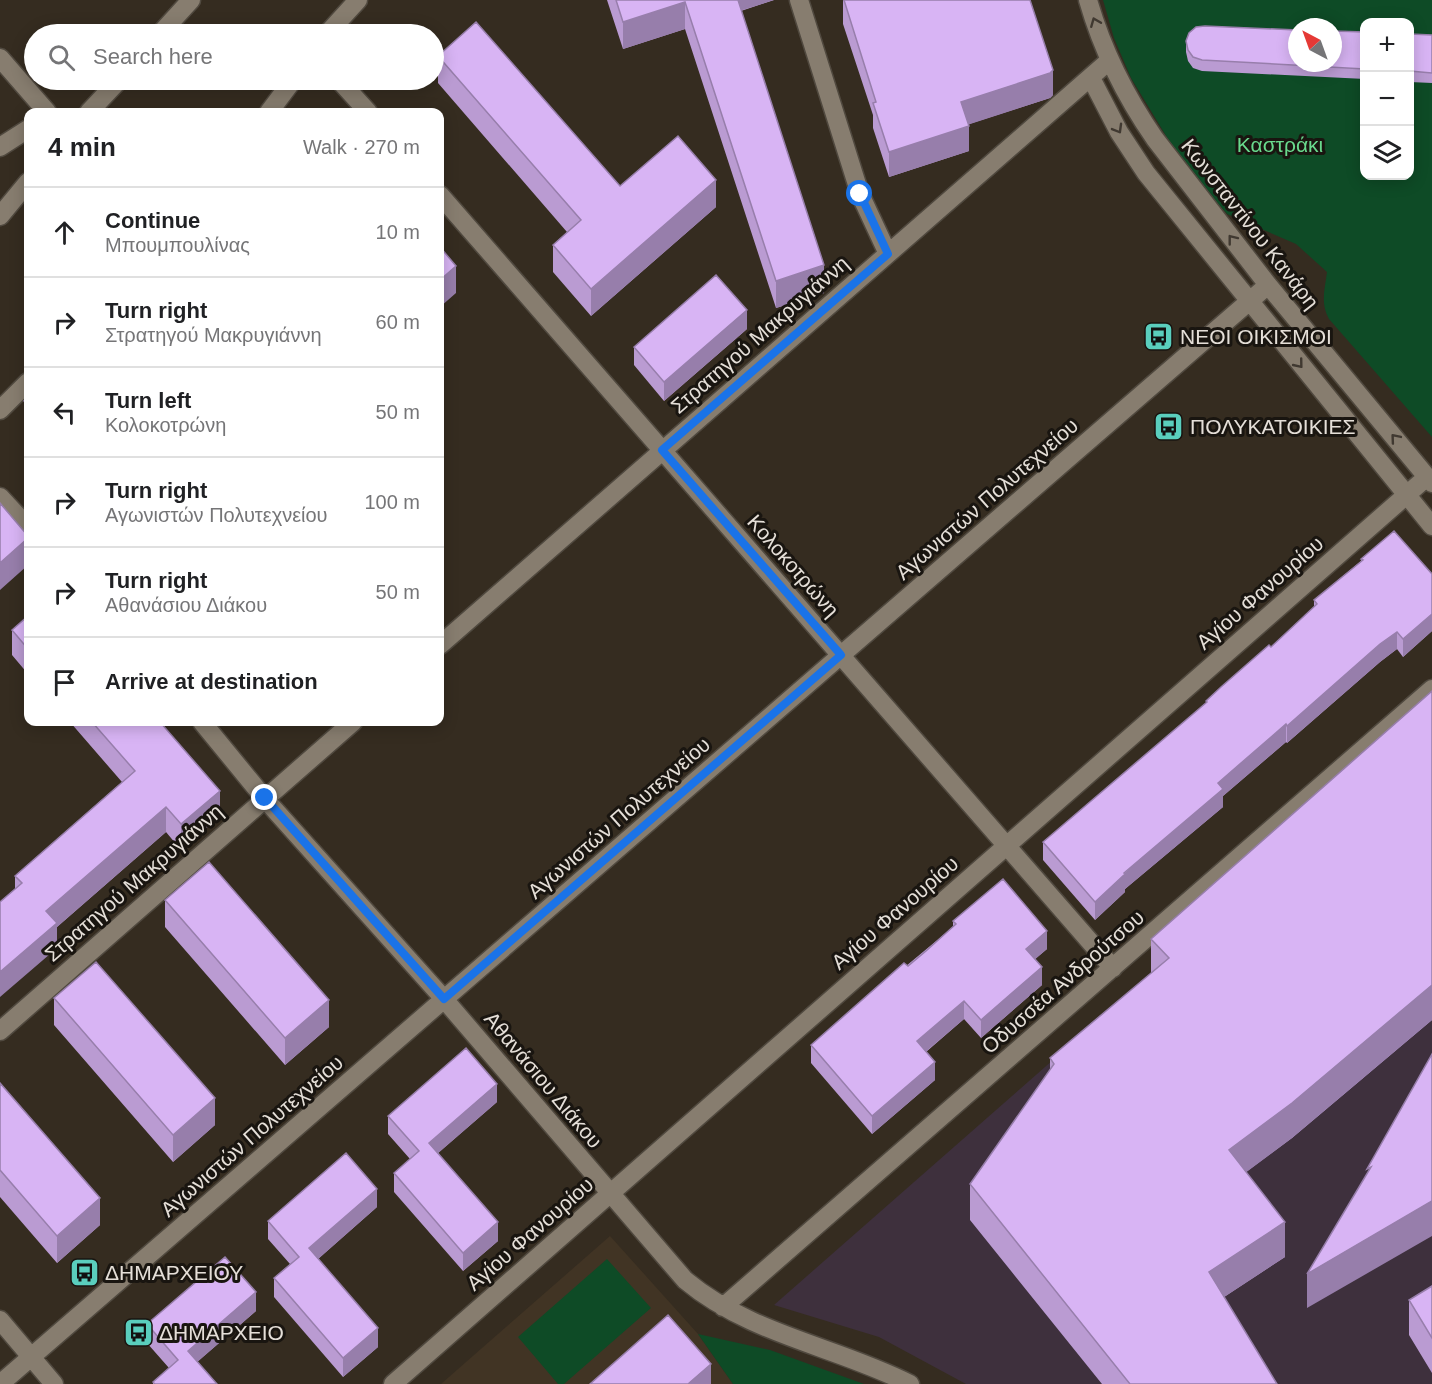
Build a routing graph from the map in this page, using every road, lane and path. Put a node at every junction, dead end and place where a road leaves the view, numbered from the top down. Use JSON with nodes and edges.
{"nodes":[{"id":1,"x":191,"y":0,"type":"edge"},
{"id":2,"x":358,"y":0,"type":"edge"},
{"id":3,"x":799,"y":0,"type":"edge"},
{"id":4,"x":1088,"y":0,"type":"edge"},
{"id":5,"x":169,"y":24,"type":"edge"},
{"id":6,"x":336,"y":24,"type":"edge"},
{"id":7,"x":0,"y":58,"type":"edge"},
{"id":8,"x":1110,"y":60,"type":"junction"},
{"id":9,"x":1091,"y":78,"type":"junction"},
{"id":10,"x":24,"y":86,"type":"edge"},
{"id":11,"x":28,"y":90,"type":"edge"},
{"id":12,"x":110,"y":90,"type":"edge"},
{"id":13,"x":286,"y":90,"type":"edge"},
{"id":14,"x":348,"y":90,"type":"edge"},
{"id":15,"x":44,"y":108,"type":"edge"},
{"id":16,"x":93,"y":108,"type":"edge"},
{"id":17,"x":272,"y":108,"type":"edge"},
{"id":18,"x":364,"y":108,"type":"edge"},
{"id":19,"x":24,"y":132,"type":"edge"},
{"id":20,"x":0,"y":147,"type":"edge"},
{"id":21,"x":24,"y":187,"type":"edge"},
{"id":22,"x":444,"y":200,"type":"edge"},
{"id":23,"x":0,"y":216,"type":"edge"},
{"id":24,"x":888,"y":254,"type":"junction"},
{"id":25,"x":1268,"y":285,"type":"junction"},
{"id":26,"x":1249,"y":302,"type":"junction"},
{"id":27,"x":24,"y":386,"type":"edge"},
{"id":28,"x":0,"y":410,"type":"edge"},
{"id":29,"x":662,"y":450,"type":"junction"},
{"id":30,"x":1429,"y":480,"type":"edge"},
{"id":31,"x":1406,"y":495,"type":"junction"},
{"id":32,"x":0,"y":497,"type":"edge"},
{"id":33,"x":24,"y":523,"type":"edge"},
{"id":34,"x":1432,"y":526,"type":"edge"},
{"id":35,"x":444,"y":641,"type":"edge"},
{"id":36,"x":841,"y":655,"type":"junction"},
{"id":37,"x":1432,"y":689,"type":"edge"},
{"id":38,"x":205,"y":726,"type":"edge"},
{"id":39,"x":348,"y":726,"type":"edge"},
{"id":40,"x":265,"y":798,"type":"junction"},
{"id":41,"x":1006,"y":845,"type":"junction"},
{"id":42,"x":1113,"y":968,"type":"junction"},
{"id":43,"x":444,"y":999,"type":"junction"},
{"id":44,"x":0,"y":1031,"type":"edge"},
{"id":45,"x":609,"y":1193,"type":"junction"},
{"id":46,"x":723,"y":1307,"type":"junction"},
{"id":47,"x":0,"y":1320,"type":"edge"},
{"id":48,"x":30,"y":1358,"type":"junction"},
{"id":49,"x":0,"y":1384,"type":"edge"},
{"id":50,"x":54,"y":1384,"type":"edge"},
{"id":51,"x":393,"y":1384,"type":"edge"},
{"id":52,"x":910,"y":1384,"type":"edge"}],
"edges":[{"from":1,"to":5,"type":"street"},
{"from":2,"to":6,"type":"street"},
{"from":3,"to":24,"type":"street"},
{"from":8,"to":4,"type":"street","name":"Κωνσταντίνου Κανάρη","one_way":true},
{"from":7,"to":10,"type":"street"},
{"from":8,"to":9,"type":"street","name":"Στρατηγού Μακρυγιάννη"},
{"from":25,"to":8,"type":"street","name":"Κωνσταντίνου Κανάρη","one_way":true},
{"from":9,"to":24,"type":"street","name":"Στρατηγού Μακρυγιάννη"},
{"from":9,"to":26,"type":"street","one_way":true},
{"from":11,"to":15,"type":"street"},
{"from":12,"to":16,"type":"street"},
{"from":13,"to":17,"type":"street"},
{"from":14,"to":18,"type":"street"},
{"from":19,"to":20,"type":"street"},
{"from":21,"to":23,"type":"street"},
{"from":22,"to":29,"type":"street","name":"Κολοκοτρώνη"},
{"from":24,"to":29,"type":"street","name":"Στρατηγού Μακρυγιάννη"},
{"from":25,"to":26,"type":"street","name":"Αγωνιστών Πολυτεχνείου"},
{"from":30,"to":25,"type":"street","name":"Κωνσταντίνου Κανάρη","one_way":true},
{"from":26,"to":31,"type":"street","one_way":true},
{"from":26,"to":36,"type":"street","name":"Αγωνιστών Πολυτεχνείου"},
{"from":27,"to":28,"type":"street"},
{"from":29,"to":35,"type":"street","name":"Στρατηγού Μακρυγιάννη"},
{"from":29,"to":36,"type":"street","name":"Κολοκοτρώνη"},
{"from":30,"to":31,"type":"street","name":"Αγίου Φανουρίου"},
{"from":31,"to":34,"type":"street"},
{"from":31,"to":41,"type":"street","name":"Αγίου Φανουρίου"},
{"from":32,"to":33,"type":"street"},
{"from":36,"to":41,"type":"street","name":"Κολοκοτρώνη"},
{"from":36,"to":43,"type":"street","name":"Αγωνιστών Πολυτεχνείου"},
{"from":37,"to":42,"type":"street","name":"Οδυσσέα Ανδρούτσου"},
{"from":38,"to":40,"type":"street","name":"Αθανάσιου Διάκου"},
{"from":39,"to":40,"type":"street","name":"Στρατηγού Μακρυγιάννη"},
{"from":40,"to":43,"type":"street","name":"Αθανάσιου Διάκου"},
{"from":40,"to":44,"type":"street","name":"Στρατηγού Μακρυγιάννη"},
{"from":41,"to":42,"type":"street","name":"Κολοκοτρώνη"},
{"from":41,"to":45,"type":"street","name":"Αγίου Φανουρίου"},
{"from":42,"to":46,"type":"street","name":"Οδυσσέα Ανδρούτσου"},
{"from":43,"to":45,"type":"street","name":"Αθανάσιου Διάκου"},
{"from":43,"to":48,"type":"street","name":"Αγωνιστών Πολυτεχνείου"},
{"from":45,"to":46,"type":"street","name":"Αθανάσιου Διάκου"},
{"from":45,"to":51,"type":"street","name":"Αγίου Φανουρίου"},
{"from":46,"to":52,"type":"street","name":"Αθανάσιου Διάκου"},
{"from":47,"to":48,"type":"street"},
{"from":48,"to":49,"type":"street","name":"Αγωνιστών Πολυτεχνείου"},
{"from":48,"to":50,"type":"street"}]}
